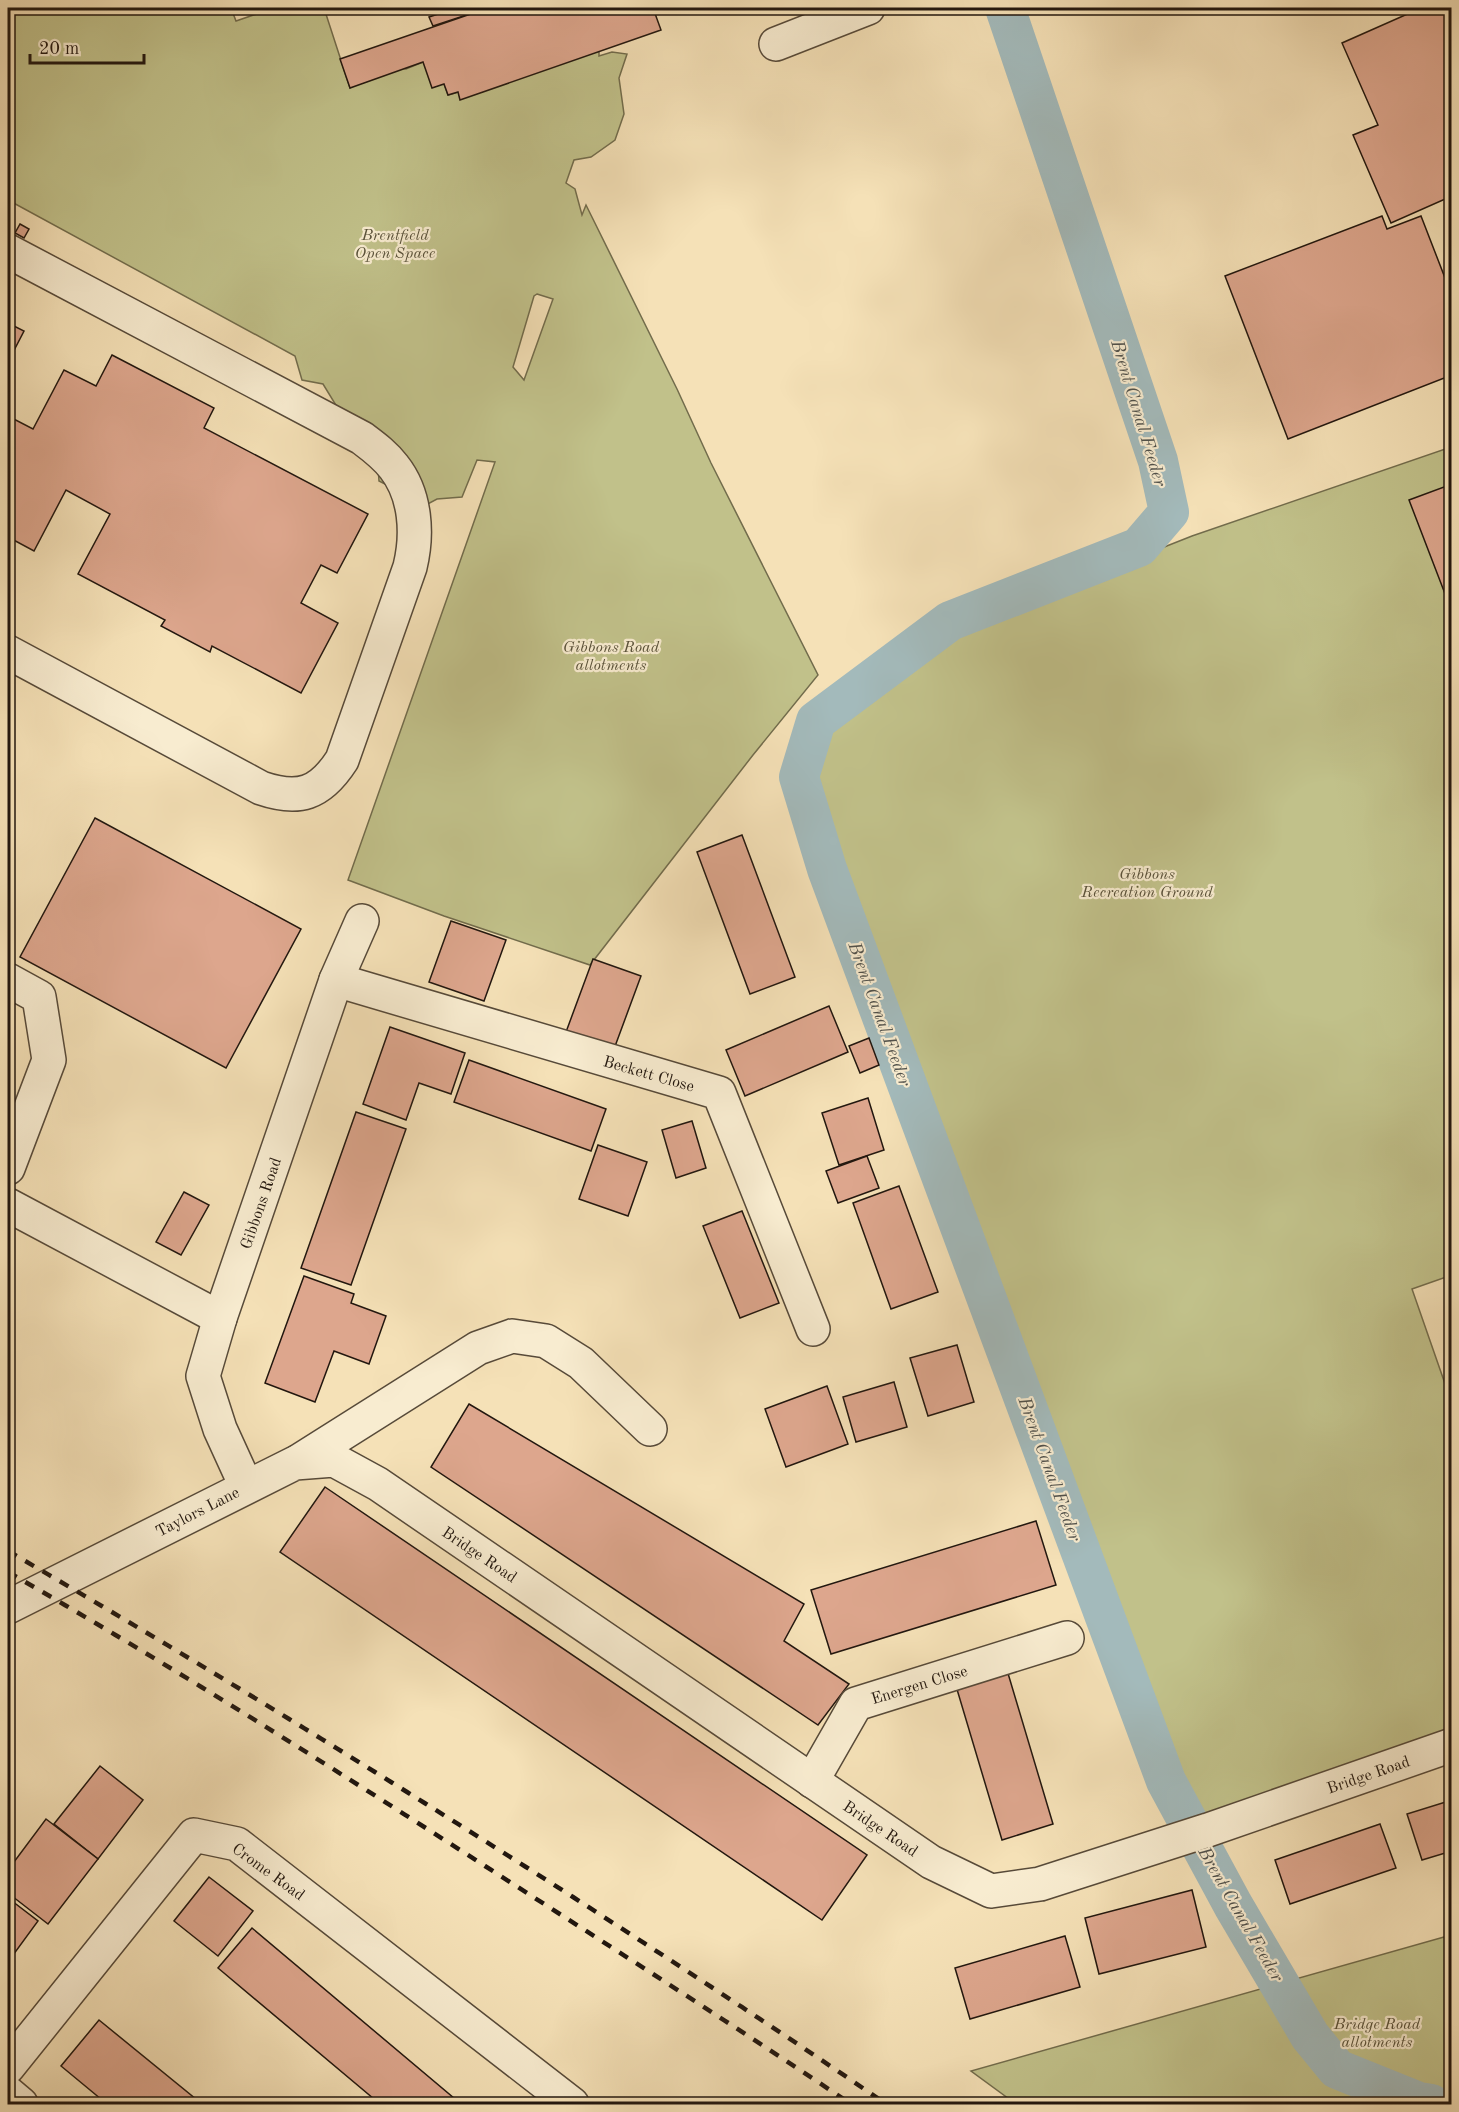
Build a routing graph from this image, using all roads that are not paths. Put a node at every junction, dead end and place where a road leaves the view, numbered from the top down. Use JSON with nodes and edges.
{"nodes":[{"id":1,"x":868,"y":8,"type":"edge"},
{"id":2,"x":776,"y":44,"type":"dead end"},
{"id":3,"x":8,"y":251,"type":"edge"},
{"id":4,"x":8,"y":652,"type":"edge"},
{"id":5,"x":362,"y":921,"type":"dead end"},
{"id":6,"x":8,"y":980,"type":"edge"},
{"id":7,"x":336,"y":980,"type":"junction"},
{"id":8,"x":8,"y":1168,"type":"edge"},
{"id":9,"x":8,"y":1205,"type":"edge"},
{"id":10,"x":220,"y":1318,"type":"junction"},
{"id":11,"x":813,"y":1329,"type":"dead end"},
{"id":12,"x":650,"y":1429,"type":"dead end"},
{"id":13,"x":295,"y":1463,"type":"junction"},
{"id":14,"x":378,"y":1484,"type":"joint"},
{"id":15,"x":246,"y":1486,"type":"junction"},
{"id":16,"x":14,"y":1604,"type":"edge"},
{"id":17,"x":1067,"y":1638,"type":"dead end"},
{"id":18,"x":1452,"y":1745,"type":"edge"},
{"id":19,"x":812,"y":1781,"type":"junction"},
{"id":20,"x":8,"y":2067,"type":"edge"},
{"id":21,"x":8,"y":2093,"type":"edge"},
{"id":22,"x":21,"y":2104,"type":"edge"},
{"id":23,"x":573,"y":2104,"type":"edge"}],
"edges":[{"from":1,"to":2,"type":"street"},
{"from":3,"to":4,"type":"street"},
{"from":5,"to":7,"type":"street","name":"Gibbons Road"},
{"from":6,"to":8,"type":"street"},
{"from":7,"to":10,"type":"street","name":"Gibbons Road"},
{"from":7,"to":11,"type":"street","name":"Beckett Close"},
{"from":9,"to":10,"type":"street"},
{"from":10,"to":15,"type":"street","name":"Gibbons Road"},
{"from":12,"to":13,"type":"street"},
{"from":13,"to":14,"type":"street","name":"Taylors Lane"},
{"from":13,"to":15,"type":"street","name":"Taylors Lane"},
{"from":14,"to":19,"type":"street","name":"Bridge Road"},
{"from":15,"to":16,"type":"street","name":"Taylors Lane"},
{"from":17,"to":19,"type":"street","name":"Energen Close"},
{"from":18,"to":19,"type":"street","name":"Bridge Road"},
{"from":20,"to":23,"type":"street","name":"Crome Road"},
{"from":21,"to":22,"type":"street"}]}
